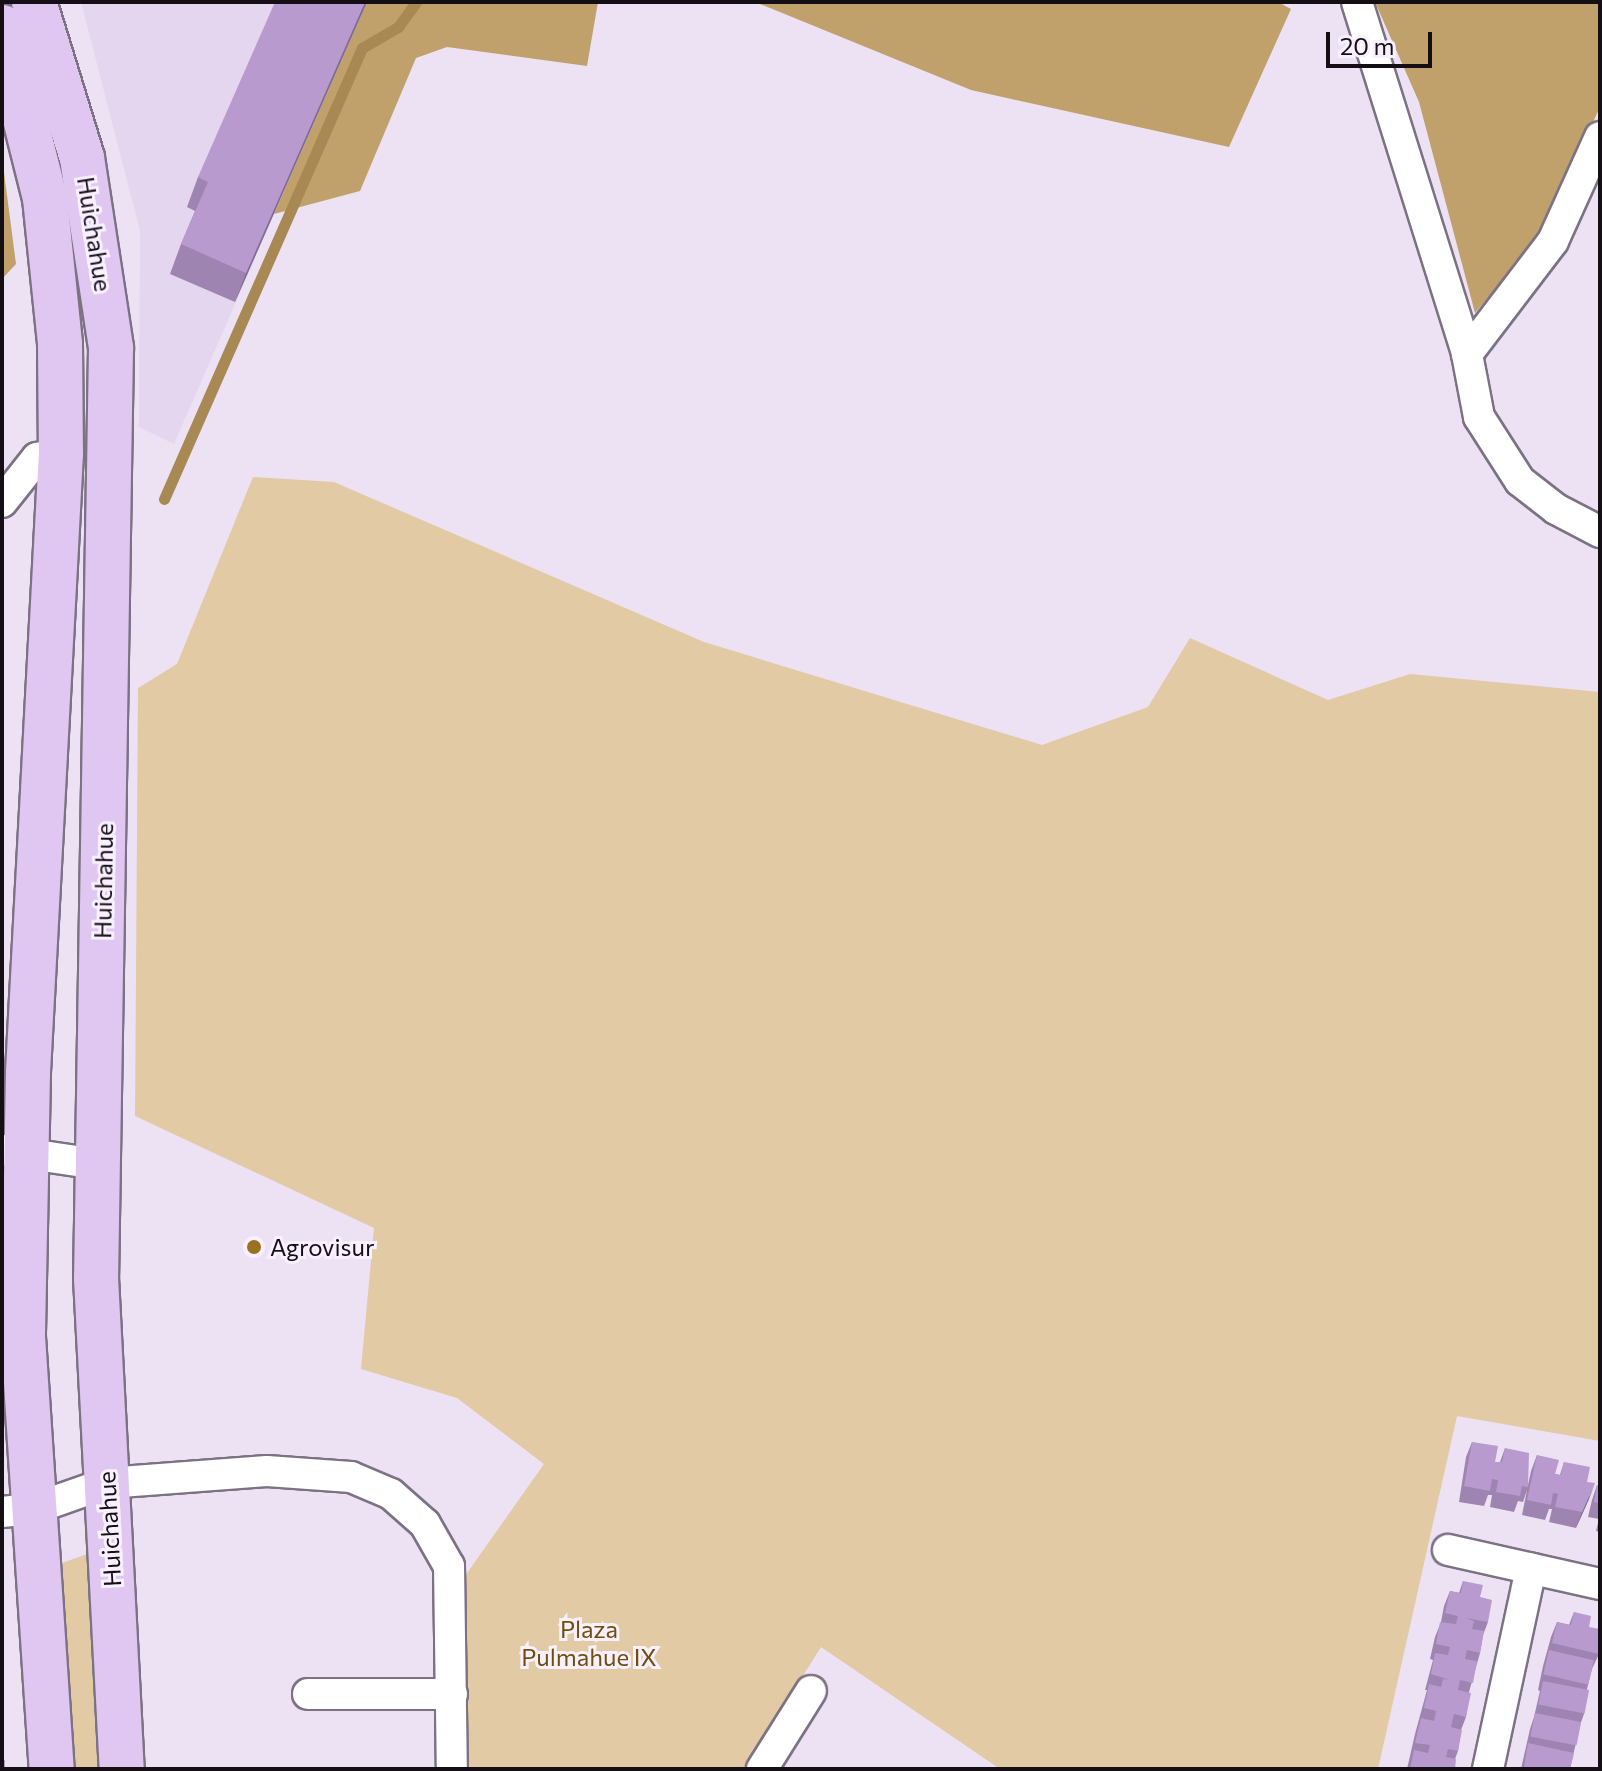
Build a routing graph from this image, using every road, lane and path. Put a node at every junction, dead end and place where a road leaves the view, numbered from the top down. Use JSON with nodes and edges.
{"nodes":[{"id":1,"x":34,"y":2,"type":"edge"},
{"id":2,"x":1357,"y":2,"type":"edge"},
{"id":3,"x":2,"y":27,"type":"edge"},
{"id":4,"x":1600,"y":137,"type":"edge"},
{"id":5,"x":1467,"y":354,"type":"junction"},
{"id":6,"x":61,"y":453,"type":"junction"},
{"id":7,"x":2,"y":502,"type":"edge"},
{"id":8,"x":1600,"y":532,"type":"edge"},
{"id":9,"x":2,"y":1116,"type":"edge"},
{"id":10,"x":15,"y":1152,"type":"edge"},
{"id":11,"x":97,"y":1164,"type":"junction"},
{"id":12,"x":107,"y":1483,"type":"junction"},
{"id":13,"x":18,"y":1511,"type":"edge"},
{"id":14,"x":1448,"y":1550,"type":"dead end"},
{"id":15,"x":1531,"y":1569,"type":"junction"},
{"id":16,"x":1600,"y":1584,"type":"edge"},
{"id":17,"x":811,"y":1691,"type":"dead end"},
{"id":18,"x":308,"y":1694,"type":"dead end"},
{"id":19,"x":452,"y":1694,"type":"junction"},
{"id":20,"x":52,"y":1769,"type":"edge"},
{"id":21,"x":122,"y":1769,"type":"edge"},
{"id":22,"x":452,"y":1769,"type":"edge"},
{"id":23,"x":762,"y":1769,"type":"edge"},
{"id":24,"x":1488,"y":1769,"type":"edge"}],
"edges":[{"from":1,"to":11,"type":"main road","name":"Huichahue"},
{"from":2,"to":5,"type":"street"},
{"from":3,"to":6,"type":"main road","name":"Huichahue"},
{"from":4,"to":5,"type":"street"},
{"from":5,"to":8,"type":"street"},
{"from":6,"to":7,"type":"street"},
{"from":6,"to":10,"type":"main road","name":"Huichahue"},
{"from":9,"to":10,"type":"street"},
{"from":10,"to":11,"type":"street"},
{"from":10,"to":13,"type":"main road","name":"Huichahue"},
{"from":11,"to":12,"type":"main road","name":"Huichahue"},
{"from":12,"to":13,"type":"street"},
{"from":12,"to":19,"type":"street"},
{"from":12,"to":21,"type":"main road","name":"Huichahue"},
{"from":13,"to":20,"type":"main road","name":"Huichahue"},
{"from":14,"to":15,"type":"street"},
{"from":15,"to":16,"type":"street"},
{"from":15,"to":24,"type":"street"},
{"from":17,"to":23,"type":"street"},
{"from":18,"to":19,"type":"street"},
{"from":19,"to":22,"type":"street"}]}
